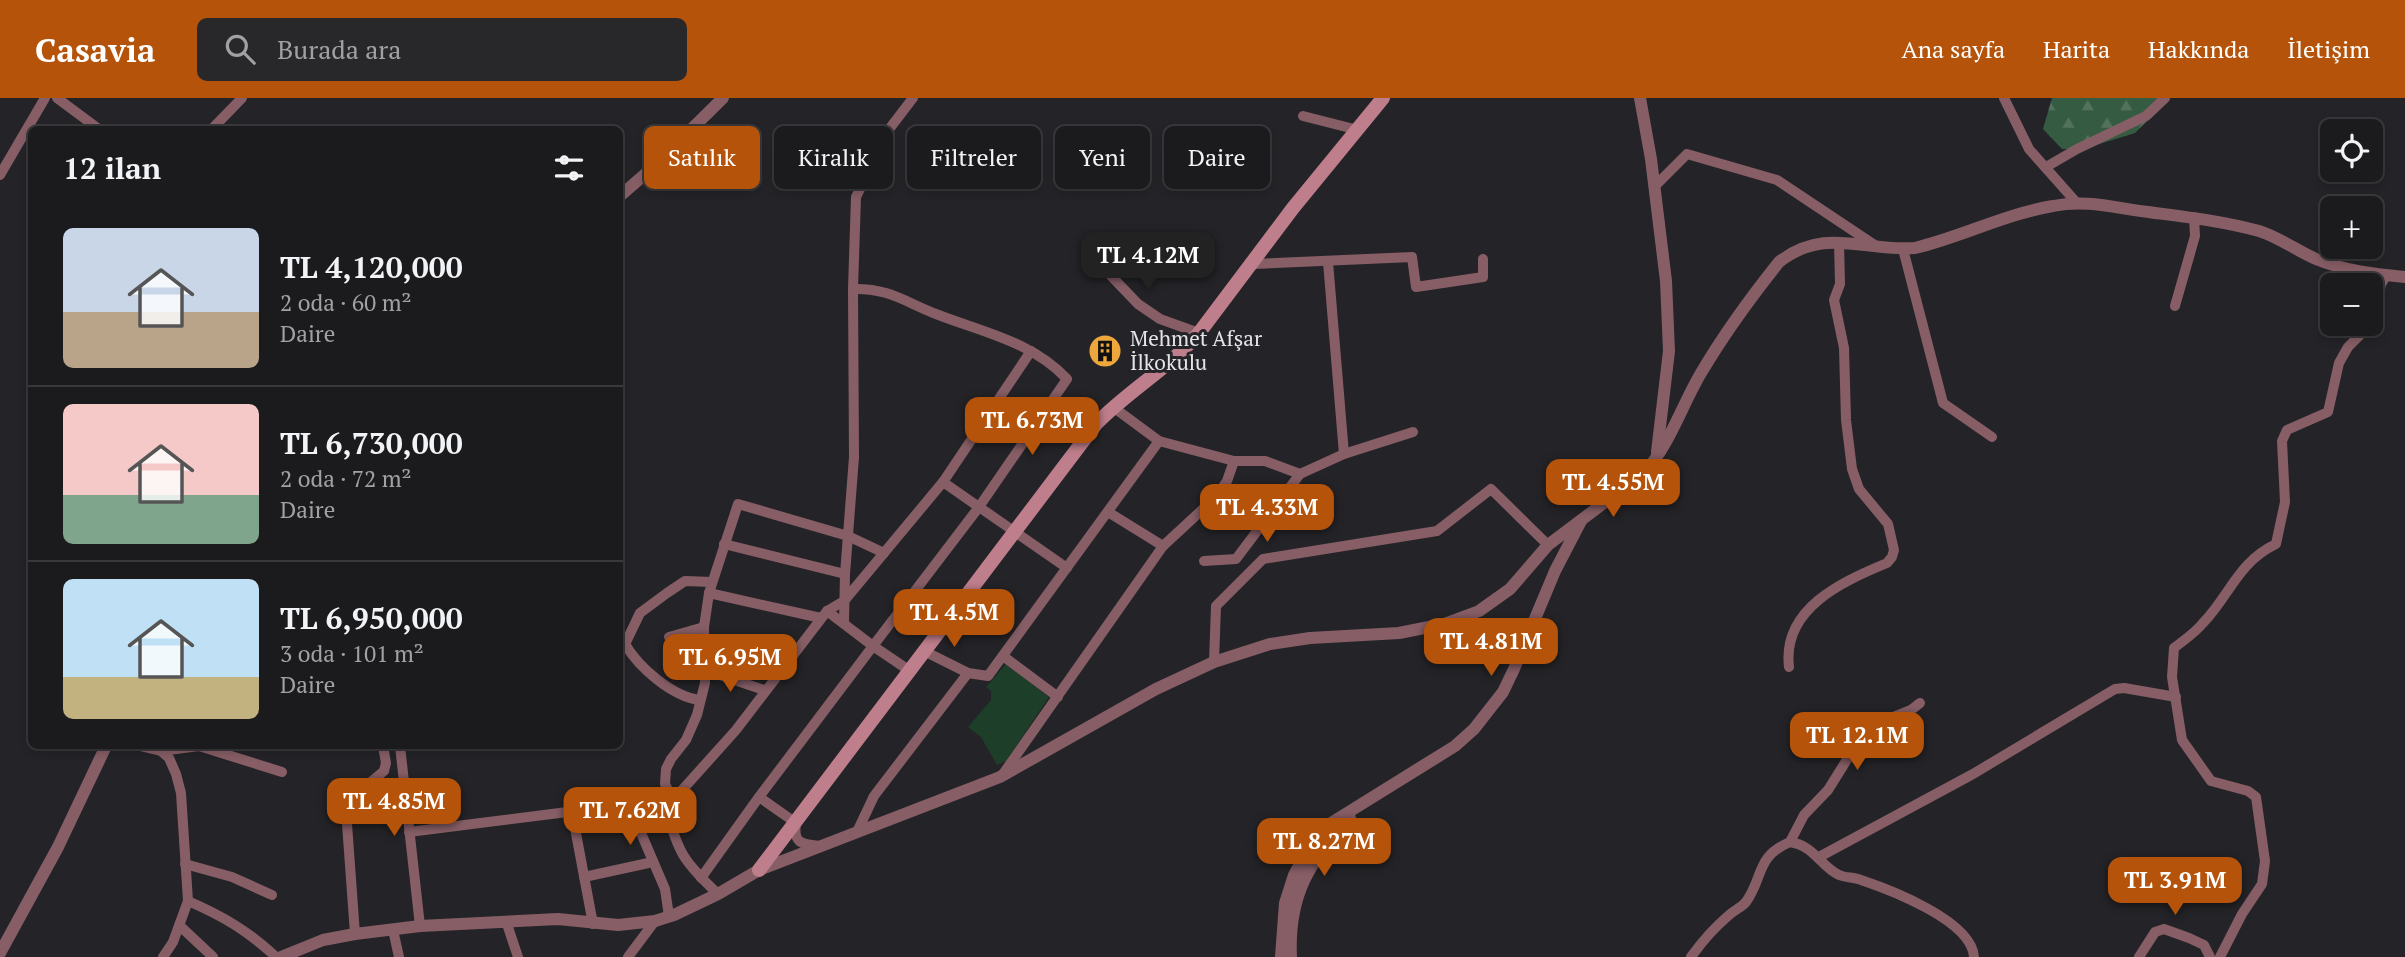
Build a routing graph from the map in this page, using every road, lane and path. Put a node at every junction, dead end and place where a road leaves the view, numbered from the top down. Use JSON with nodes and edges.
{"nodes":[{"id":1,"x":45,"y":98,"type":"edge"},
{"id":2,"x":57,"y":98,"type":"edge"},
{"id":3,"x":242,"y":98,"type":"edge"},
{"id":4,"x":723,"y":98,"type":"edge"},
{"id":5,"x":913,"y":98,"type":"edge"},
{"id":6,"x":1383,"y":98,"type":"edge"},
{"id":7,"x":1640,"y":98,"type":"edge"},
{"id":8,"x":2004,"y":98,"type":"edge"},
{"id":9,"x":2165,"y":98,"type":"edge"},
{"id":10,"x":1303,"y":116,"type":"dead end"},
{"id":11,"x":29,"y":126,"type":"edge"},
{"id":12,"x":95,"y":126,"type":"edge"},
{"id":13,"x":215,"y":126,"type":"edge"},
{"id":14,"x":28,"y":127,"type":"edge"},
{"id":15,"x":1358,"y":130,"type":"junction"},
{"id":16,"x":2046,"y":167,"type":"junction"},
{"id":17,"x":0,"y":176,"type":"edge"},
{"id":18,"x":1655,"y":186,"type":"junction"},
{"id":19,"x":623,"y":193,"type":"edge"},
{"id":20,"x":2076,"y":202,"type":"junction"},
{"id":21,"x":2194,"y":217,"type":"junction"},
{"id":22,"x":1839,"y":242,"type":"junction"},
{"id":23,"x":1877,"y":247,"type":"junction"},
{"id":24,"x":1903,"y":249,"type":"junction"},
{"id":25,"x":1094,"y":258,"type":"dead end"},
{"id":26,"x":1483,"y":259,"type":"dead end"},
{"id":27,"x":1328,"y":262,"type":"junction"},
{"id":28,"x":1253,"y":264,"type":"junction"},
{"id":29,"x":2386,"y":275,"type":"junction"},
{"id":30,"x":2405,"y":277,"type":"edge"},
{"id":31,"x":2383,"y":280,"type":"edge"},
{"id":32,"x":853,"y":289,"type":"junction"},
{"id":33,"x":2175,"y":306,"type":"dead end"},
{"id":34,"x":1199,"y":334,"type":"junction"},
{"id":35,"x":2359,"y":336,"type":"edge"},
{"id":36,"x":1031,"y":351,"type":"junction"},
{"id":37,"x":1113,"y":407,"type":"junction"},
{"id":38,"x":1413,"y":432,"type":"dead end"},
{"id":39,"x":1992,"y":437,"type":"dead end"},
{"id":40,"x":1159,"y":440,"type":"junction"},
{"id":41,"x":1344,"y":454,"type":"junction"},
{"id":42,"x":1657,"y":460,"type":"junction"},
{"id":43,"x":1234,"y":461,"type":"junction"},
{"id":44,"x":1300,"y":474,"type":"junction"},
{"id":45,"x":943,"y":482,"type":"junction"},
{"id":46,"x":979,"y":507,"type":"junction"},
{"id":47,"x":1108,"y":512,"type":"junction"},
{"id":48,"x":1581,"y":520,"type":"junction"},
{"id":49,"x":1015,"y":531,"type":"junction"},
{"id":50,"x":848,"y":536,"type":"junction"},
{"id":51,"x":724,"y":544,"type":"junction"},
{"id":52,"x":1548,"y":545,"type":"junction"},
{"id":53,"x":1163,"y":546,"type":"junction"},
{"id":54,"x":884,"y":554,"type":"junction"},
{"id":55,"x":1204,"y":561,"type":"dead end"},
{"id":56,"x":1068,"y":568,"type":"junction"},
{"id":57,"x":845,"y":574,"type":"junction"},
{"id":58,"x":712,"y":582,"type":"junction"},
{"id":59,"x":709,"y":593,"type":"junction"},
{"id":60,"x":844,"y":601,"type":"junction"},
{"id":61,"x":824,"y":614,"type":"junction"},
{"id":62,"x":844,"y":624,"type":"junction"},
{"id":63,"x":704,"y":627,"type":"junction"},
{"id":64,"x":670,"y":637,"type":"dead end"},
{"id":65,"x":873,"y":646,"type":"junction"},
{"id":66,"x":926,"y":652,"type":"junction"},
{"id":67,"x":1003,"y":656,"type":"junction"},
{"id":68,"x":1214,"y":662,"type":"junction"},
{"id":69,"x":1789,"y":667,"type":"dead end"},
{"id":70,"x":705,"y":670,"type":"junction"},
{"id":71,"x":910,"y":671,"type":"junction"},
{"id":72,"x":968,"y":673,"type":"junction"},
{"id":73,"x":764,"y":690,"type":"junction"},
{"id":74,"x":1058,"y":697,"type":"junction"},
{"id":75,"x":2176,"y":697,"type":"junction"},
{"id":76,"x":699,"y":700,"type":"junction"},
{"id":77,"x":1920,"y":703,"type":"dead end"},
{"id":78,"x":105,"y":749,"type":"edge"},
{"id":79,"x":153,"y":749,"type":"edge"},
{"id":80,"x":176,"y":749,"type":"edge"},
{"id":81,"x":209,"y":749,"type":"edge"},
{"id":82,"x":384,"y":749,"type":"edge"},
{"id":83,"x":400,"y":749,"type":"edge"},
{"id":84,"x":161,"y":751,"type":"junction"},
{"id":85,"x":282,"y":772,"type":"dead end"},
{"id":86,"x":1000,"y":778,"type":"junction"},
{"id":87,"x":760,"y":797,"type":"junction"},
{"id":88,"x":670,"y":805,"type":"junction"},
{"id":89,"x":1362,"y":805,"type":"junction"},
{"id":90,"x":598,"y":808,"type":"dead end"},
{"id":91,"x":572,"y":813,"type":"junction"},
{"id":92,"x":796,"y":823,"type":"junction"},
{"id":93,"x":409,"y":832,"type":"junction"},
{"id":94,"x":857,"y":832,"type":"junction"},
{"id":95,"x":1790,"y":842,"type":"junction"},
{"id":96,"x":822,"y":846,"type":"junction"},
{"id":97,"x":1819,"y":857,"type":"junction"},
{"id":98,"x":653,"y":862,"type":"junction"},
{"id":99,"x":185,"y":864,"type":"junction"},
{"id":100,"x":759,"y":870,"type":"junction"},
{"id":101,"x":584,"y":877,"type":"junction"},
{"id":102,"x":701,"y":878,"type":"junction"},
{"id":103,"x":718,"y":894,"type":"junction"},
{"id":104,"x":272,"y":895,"type":"dead end"},
{"id":105,"x":188,"y":901,"type":"junction"},
{"id":106,"x":669,"y":916,"type":"junction"},
{"id":107,"x":506,"y":921,"type":"junction"},
{"id":108,"x":655,"y":921,"type":"junction"},
{"id":109,"x":593,"y":924,"type":"junction"},
{"id":110,"x":180,"y":926,"type":"junction"},
{"id":111,"x":420,"y":926,"type":"junction"},
{"id":112,"x":393,"y":930,"type":"junction"},
{"id":113,"x":355,"y":934,"type":"junction"},
{"id":114,"x":0,"y":953,"type":"edge"},
{"id":115,"x":168,"y":955,"type":"edge"},
{"id":116,"x":213,"y":957,"type":"edge"},
{"id":117,"x":278,"y":957,"type":"edge"},
{"id":118,"x":398,"y":957,"type":"edge"},
{"id":119,"x":518,"y":957,"type":"edge"},
{"id":120,"x":628,"y":957,"type":"edge"},
{"id":121,"x":1281,"y":957,"type":"edge"},
{"id":122,"x":1291,"y":957,"type":"edge"},
{"id":123,"x":1691,"y":957,"type":"edge"},
{"id":124,"x":1974,"y":957,"type":"edge"},
{"id":125,"x":2139,"y":957,"type":"edge"},
{"id":126,"x":2210,"y":957,"type":"edge"},
{"id":127,"x":2220,"y":957,"type":"edge"}],
"edges":[{"from":1,"to":11,"type":"street"},
{"from":2,"to":12,"type":"street"},
{"from":3,"to":13,"type":"street"},
{"from":4,"to":19,"type":"street"},
{"from":5,"to":32,"type":"street"},
{"from":6,"to":15,"type":"main road"},
{"from":7,"to":18,"type":"street"},
{"from":8,"to":16,"type":"street"},
{"from":9,"to":16,"type":"street"},
{"from":10,"to":15,"type":"street"},
{"from":14,"to":17,"type":"street"},
{"from":15,"to":28,"type":"main road"},
{"from":16,"to":20,"type":"street"},
{"from":18,"to":23,"type":"street"},
{"from":18,"to":42,"type":"street"},
{"from":20,"to":21,"type":"street"},
{"from":20,"to":24,"type":"street"},
{"from":21,"to":29,"type":"street"},
{"from":21,"to":33,"type":"street"},
{"from":22,"to":23,"type":"street"},
{"from":22,"to":42,"type":"street"},
{"from":22,"to":69,"type":"street"},
{"from":23,"to":24,"type":"street"},
{"from":24,"to":39,"type":"street"},
{"from":25,"to":34,"type":"street"},
{"from":26,"to":27,"type":"street"},
{"from":27,"to":28,"type":"street"},
{"from":27,"to":41,"type":"street"},
{"from":28,"to":34,"type":"main road"},
{"from":29,"to":30,"type":"street"},
{"from":29,"to":31,"type":"street"},
{"from":32,"to":36,"type":"street"},
{"from":32,"to":50,"type":"street"},
{"from":34,"to":37,"type":"main road"},
{"from":35,"to":75,"type":"street"},
{"from":36,"to":45,"type":"street"},
{"from":36,"to":46,"type":"street"},
{"from":37,"to":40,"type":"street"},
{"from":37,"to":49,"type":"main road"},
{"from":38,"to":41,"type":"street"},
{"from":40,"to":43,"type":"street"},
{"from":40,"to":47,"type":"street"},
{"from":41,"to":44,"type":"street"},
{"from":42,"to":48,"type":"street"},
{"from":43,"to":44,"type":"street"},
{"from":43,"to":53,"type":"street"},
{"from":44,"to":55,"type":"street"},
{"from":45,"to":46,"type":"street"},
{"from":45,"to":54,"type":"street"},
{"from":46,"to":49,"type":"street"},
{"from":46,"to":65,"type":"street"},
{"from":47,"to":53,"type":"street"},
{"from":47,"to":56,"type":"street"},
{"from":48,"to":52,"type":"street"},
{"from":48,"to":89,"type":"street"},
{"from":49,"to":56,"type":"street"},
{"from":49,"to":66,"type":"main road"},
{"from":50,"to":51,"type":"street"},
{"from":50,"to":54,"type":"street"},
{"from":50,"to":57,"type":"street"},
{"from":51,"to":57,"type":"street"},
{"from":51,"to":58,"type":"street"},
{"from":52,"to":68,"type":"street"},
{"from":52,"to":68,"type":"street"},
{"from":53,"to":74,"type":"street"},
{"from":54,"to":60,"type":"street"},
{"from":56,"to":67,"type":"street"},
{"from":57,"to":60,"type":"street"},
{"from":58,"to":59,"type":"street"},
{"from":58,"to":76,"type":"street"},
{"from":59,"to":61,"type":"street"},
{"from":59,"to":63,"type":"street"},
{"from":60,"to":61,"type":"street"},
{"from":60,"to":62,"type":"street"},
{"from":61,"to":62,"type":"street"},
{"from":61,"to":73,"type":"street"},
{"from":62,"to":65,"type":"street"},
{"from":63,"to":64,"type":"street"},
{"from":63,"to":70,"type":"street"},
{"from":65,"to":71,"type":"street"},
{"from":65,"to":87,"type":"street"},
{"from":66,"to":71,"type":"main road"},
{"from":66,"to":72,"type":"street"},
{"from":67,"to":72,"type":"street"},
{"from":67,"to":74,"type":"street"},
{"from":68,"to":86,"type":"street"},
{"from":70,"to":73,"type":"street"},
{"from":70,"to":76,"type":"street"},
{"from":71,"to":92,"type":"main road"},
{"from":72,"to":94,"type":"street"},
{"from":73,"to":88,"type":"street"},
{"from":74,"to":86,"type":"street"},
{"from":75,"to":97,"type":"street"},
{"from":75,"to":127,"type":"street"},
{"from":76,"to":88,"type":"street"},
{"from":77,"to":95,"type":"street"},
{"from":78,"to":114,"type":"street"},
{"from":79,"to":84,"type":"street"},
{"from":80,"to":84,"type":"street"},
{"from":81,"to":85,"type":"street"},
{"from":82,"to":113,"type":"street"},
{"from":83,"to":93,"type":"street"},
{"from":84,"to":99,"type":"street"},
{"from":86,"to":94,"type":"street"},
{"from":87,"to":92,"type":"street"},
{"from":87,"to":102,"type":"street"},
{"from":88,"to":98,"type":"street"},
{"from":88,"to":102,"type":"street"},
{"from":89,"to":121,"type":"street"},
{"from":89,"to":122,"type":"street"},
{"from":90,"to":91,"type":"street"},
{"from":91,"to":93,"type":"street"},
{"from":91,"to":101,"type":"street"},
{"from":92,"to":96,"type":"street"},
{"from":92,"to":100,"type":"main road"},
{"from":93,"to":111,"type":"street"},
{"from":94,"to":96,"type":"street"},
{"from":95,"to":97,"type":"street"},
{"from":95,"to":123,"type":"street"},
{"from":96,"to":100,"type":"street"},
{"from":97,"to":124,"type":"street"},
{"from":98,"to":101,"type":"street"},
{"from":98,"to":106,"type":"street"},
{"from":99,"to":104,"type":"street"},
{"from":99,"to":105,"type":"street"},
{"from":100,"to":103,"type":"street"},
{"from":101,"to":109,"type":"street"},
{"from":102,"to":103,"type":"street"},
{"from":103,"to":106,"type":"street"},
{"from":105,"to":110,"type":"street"},
{"from":105,"to":117,"type":"street"},
{"from":106,"to":108,"type":"street"},
{"from":107,"to":109,"type":"street"},
{"from":107,"to":111,"type":"street"},
{"from":107,"to":119,"type":"street"},
{"from":108,"to":109,"type":"street"},
{"from":108,"to":120,"type":"street"},
{"from":110,"to":115,"type":"street"},
{"from":110,"to":116,"type":"street"},
{"from":111,"to":112,"type":"street"},
{"from":112,"to":113,"type":"street"},
{"from":112,"to":118,"type":"street"},
{"from":113,"to":117,"type":"street"},
{"from":125,"to":126,"type":"street"}]}
